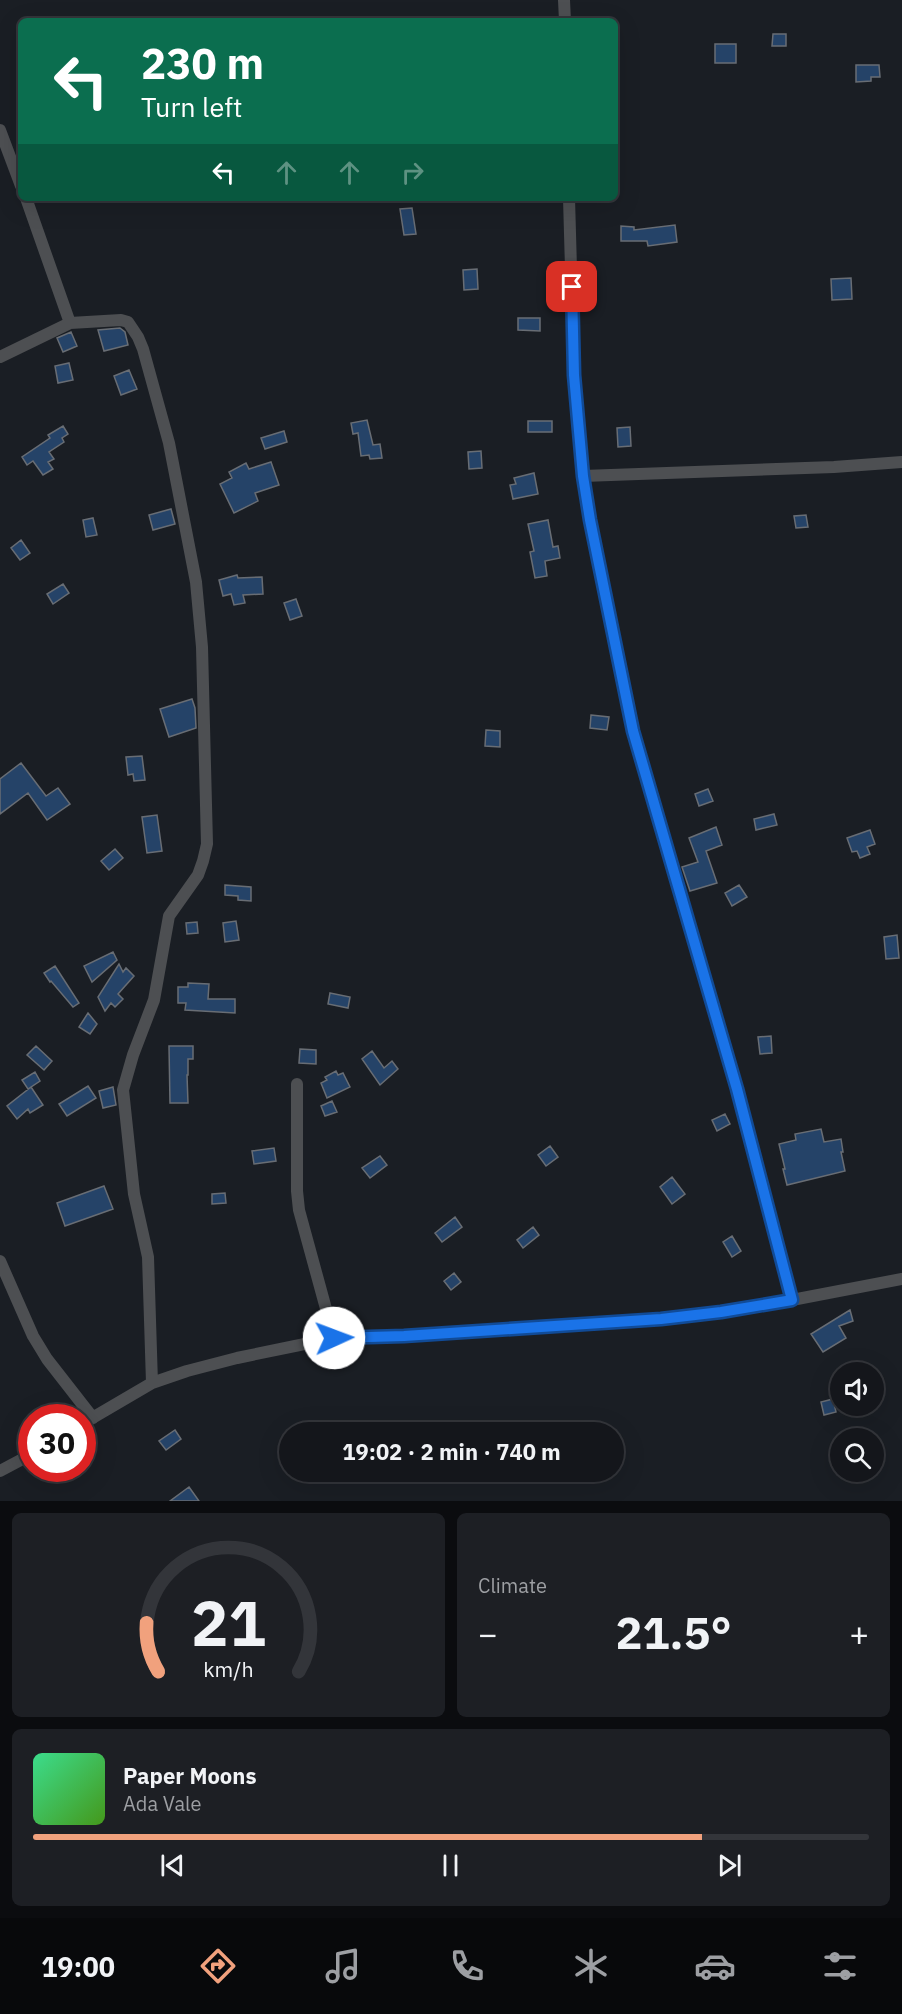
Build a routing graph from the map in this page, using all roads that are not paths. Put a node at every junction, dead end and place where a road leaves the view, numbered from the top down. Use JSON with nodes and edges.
{"nodes":[{"id":1,"x":564,"y":0,"type":"edge"},
{"id":2,"x":565,"y":18,"type":"edge"},
{"id":3,"x":0,"y":130,"type":"edge"},
{"id":4,"x":18,"y":178,"type":"edge"},
{"id":5,"x":27,"y":201,"type":"edge"},
{"id":6,"x":569,"y":201,"type":"edge"},
{"id":7,"x":70,"y":323,"type":"junction"},
{"id":8,"x":0,"y":357,"type":"edge"},
{"id":9,"x":902,"y":462,"type":"edge"},
{"id":10,"x":583,"y":476,"type":"junction"},
{"id":11,"x":297,"y":1084,"type":"dead end"},
{"id":12,"x":0,"y":1261,"type":"edge"},
{"id":13,"x":902,"y":1279,"type":"edge"},
{"id":14,"x":792,"y":1300,"type":"junction"},
{"id":15,"x":334,"y":1338,"type":"junction"},
{"id":16,"x":152,"y":1383,"type":"junction"},
{"id":17,"x":77,"y":1404,"type":"edge"},
{"id":18,"x":96,"y":1416,"type":"edge"},
{"id":19,"x":18,"y":1461,"type":"edge"},
{"id":20,"x":0,"y":1470,"type":"edge"}],
"edges":[{"from":1,"to":2,"type":"street"},
{"from":3,"to":4,"type":"street"},
{"from":5,"to":7,"type":"street"},
{"from":6,"to":10,"type":"street"},
{"from":7,"to":8,"type":"street"},
{"from":7,"to":16,"type":"street"},
{"from":9,"to":10,"type":"street"},
{"from":10,"to":14,"type":"street"},
{"from":11,"to":15,"type":"street"},
{"from":12,"to":17,"type":"street"},
{"from":13,"to":14,"type":"street"},
{"from":14,"to":15,"type":"street"},
{"from":15,"to":16,"type":"street"},
{"from":16,"to":18,"type":"street"},
{"from":19,"to":20,"type":"street"}]}
